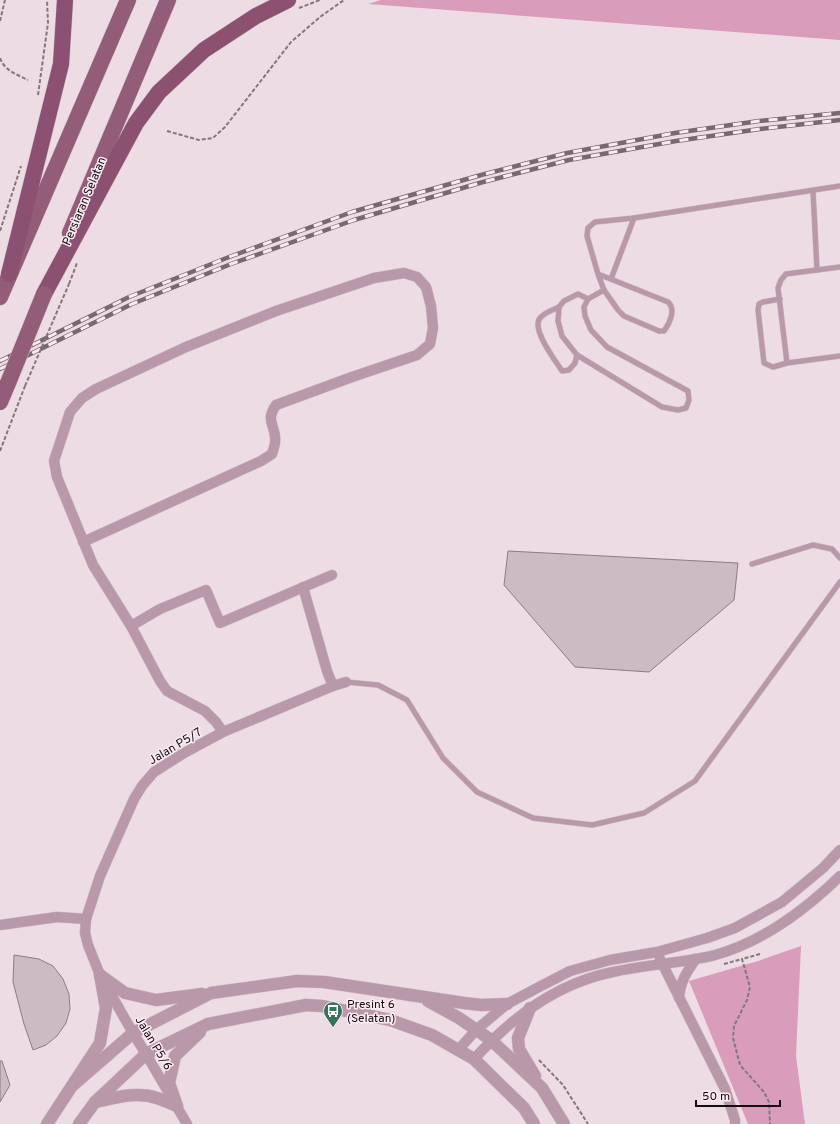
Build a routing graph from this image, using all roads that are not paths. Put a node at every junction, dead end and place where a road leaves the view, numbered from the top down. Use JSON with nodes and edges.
{"nodes":[{"id":1,"x":65,"y":0,"type":"edge"},
{"id":2,"x":128,"y":0,"type":"edge"},
{"id":3,"x":168,"y":0,"type":"edge"},
{"id":4,"x":292,"y":5,"type":"edge"},
{"id":5,"x":840,"y":186,"type":"edge"},
{"id":6,"x":813,"y":191,"type":"junction"},
{"id":7,"x":634,"y":218,"type":"junction"},
{"id":8,"x":840,"y":267,"type":"edge"},
{"id":9,"x":817,"y":270,"type":"junction"},
{"id":10,"x":9,"y":274,"type":"junction"},
{"id":11,"x":598,"y":274,"type":"junction"},
{"id":12,"x":611,"y":279,"type":"junction"},
{"id":13,"x":604,"y":290,"type":"junction"},
{"id":14,"x":44,"y":294,"type":"junction"},
{"id":15,"x":0,"y":298,"type":"edge"},
{"id":16,"x":588,"y":299,"type":"junction"},
{"id":17,"x":780,"y":300,"type":"junction"},
{"id":18,"x":559,"y":307,"type":"junction"},
{"id":19,"x":577,"y":355,"type":"junction"},
{"id":20,"x":840,"y":356,"type":"edge"},
{"id":21,"x":787,"y":363,"type":"junction"},
{"id":22,"x":0,"y":402,"type":"edge"},
{"id":23,"x":83,"y":542,"type":"junction"},
{"id":24,"x":840,"y":558,"type":"edge"},
{"id":25,"x":752,"y":564,"type":"dead end"},
{"id":26,"x":332,"y":575,"type":"dead end"},
{"id":27,"x":840,"y":582,"type":"edge"},
{"id":28,"x":303,"y":587,"type":"junction"},
{"id":29,"x":131,"y":626,"type":"junction"},
{"id":30,"x":346,"y":682,"type":"joint"},
{"id":31,"x":333,"y":686,"type":"junction"},
{"id":32,"x":223,"y":732,"type":"junction"},
{"id":33,"x":840,"y":850,"type":"edge"},
{"id":34,"x":840,"y":876,"type":"edge"},
{"id":35,"x":86,"y":919,"type":"junction"},
{"id":36,"x":0,"y":925,"type":"edge"},
{"id":37,"x":657,"y":952,"type":"junction"},
{"id":38,"x":696,"y":959,"type":"junction"},
{"id":39,"x":662,"y":965,"type":"junction"},
{"id":40,"x":100,"y":975,"type":"junction"},
{"id":41,"x":211,"y":993,"type":"junction"},
{"id":42,"x":420,"y":997,"type":"junction"},
{"id":43,"x":678,"y":998,"type":"junction"},
{"id":44,"x":507,"y":1004,"type":"junction"},
{"id":45,"x":530,"y":1008,"type":"junction"},
{"id":46,"x":208,"y":1024,"type":"junction"},
{"id":47,"x":476,"y":1030,"type":"junction"},
{"id":48,"x":132,"y":1033,"type":"junction"},
{"id":49,"x":491,"y":1040,"type":"junction"},
{"id":50,"x":459,"y":1049,"type":"junction"},
{"id":51,"x":146,"y":1054,"type":"junction"},
{"id":52,"x":474,"y":1058,"type":"junction"},
{"id":53,"x":72,"y":1086,"type":"junction"},
{"id":54,"x":542,"y":1088,"type":"junction"},
{"id":55,"x":95,"y":1102,"type":"junction"},
{"id":56,"x":177,"y":1106,"type":"junction"},
{"id":57,"x":47,"y":1124,"type":"edge"},
{"id":58,"x":79,"y":1124,"type":"edge"},
{"id":59,"x":187,"y":1124,"type":"edge"},
{"id":60,"x":534,"y":1124,"type":"edge"},
{"id":61,"x":564,"y":1124,"type":"edge"},
{"id":62,"x":735,"y":1124,"type":"edge"}],
"edges":[{"from":1,"to":10,"type":"highway"},
{"from":2,"to":10,"type":"main road"},
{"from":3,"to":14,"type":"main road","name":"Persiaran Selatan"},
{"from":4,"to":14,"type":"highway"},
{"from":5,"to":6,"type":"lane"},
{"from":6,"to":7,"type":"lane"},
{"from":6,"to":9,"type":"lane"},
{"from":7,"to":11,"type":"lane"},
{"from":7,"to":12,"type":"lane"},
{"from":8,"to":9,"type":"lane"},
{"from":9,"to":17,"type":"lane"},
{"from":10,"to":15,"type":"main road"},
{"from":11,"to":12,"type":"lane"},
{"from":11,"to":13,"type":"lane"},
{"from":12,"to":13,"type":"lane"},
{"from":13,"to":16,"type":"lane"},
{"from":14,"to":22,"type":"main road","name":"Persiaran Selatan","bridge":true},
{"from":16,"to":18,"type":"lane"},
{"from":16,"to":19,"type":"lane"},
{"from":17,"to":21,"type":"lane"},
{"from":17,"to":21,"type":"lane"},
{"from":18,"to":19,"type":"lane"},
{"from":18,"to":19,"type":"lane"},
{"from":20,"to":21,"type":"lane"},
{"from":23,"to":23,"type":"street"},
{"from":23,"to":29,"type":"street"},
{"from":24,"to":25,"type":"lane"},
{"from":26,"to":28,"type":"street"},
{"from":27,"to":30,"type":"lane"},
{"from":28,"to":29,"type":"street"},
{"from":28,"to":31,"type":"street"},
{"from":29,"to":32,"type":"street"},
{"from":30,"to":31,"type":"street","name":"Jalan P5/7"},
{"from":31,"to":32,"type":"street","name":"Jalan P5/7"},
{"from":32,"to":35,"type":"street","name":"Jalan P5/7"},
{"from":33,"to":37,"type":"street"},
{"from":34,"to":38,"type":"street"},
{"from":35,"to":36,"type":"street"},
{"from":35,"to":40,"type":"street","name":"Jalan P5/7"},
{"from":37,"to":39,"type":"street"},
{"from":37,"to":44,"type":"street"},
{"from":38,"to":39,"type":"street"},
{"from":38,"to":43,"type":"street"},
{"from":39,"to":43,"type":"street"},
{"from":39,"to":45,"type":"street"},
{"from":40,"to":41,"type":"street"},
{"from":40,"to":48,"type":"street","name":"Jalan P5/6"},
{"from":40,"to":53,"type":"street"},
{"from":41,"to":42,"type":"street"},
{"from":41,"to":48,"type":"street"},
{"from":42,"to":44,"type":"street"},
{"from":42,"to":47,"type":"street"},
{"from":43,"to":62,"type":"street"},
{"from":44,"to":47,"type":"street"},
{"from":45,"to":49,"type":"street"},
{"from":45,"to":54,"type":"street"},
{"from":46,"to":50,"type":"street"},
{"from":46,"to":51,"type":"street"},
{"from":46,"to":56,"type":"street"},
{"from":47,"to":49,"type":"street"},
{"from":47,"to":50,"type":"street"},
{"from":48,"to":51,"type":"street","name":"Jalan P5/6"},
{"from":48,"to":53,"type":"street"},
{"from":49,"to":52,"type":"street"},
{"from":49,"to":54,"type":"street"},
{"from":50,"to":52,"type":"street"},
{"from":51,"to":55,"type":"street"},
{"from":51,"to":56,"type":"street","name":"Jalan P5/6"},
{"from":52,"to":60,"type":"street"},
{"from":53,"to":57,"type":"street"},
{"from":54,"to":61,"type":"street"},
{"from":55,"to":56,"type":"street"},
{"from":55,"to":58,"type":"street"},
{"from":56,"to":59,"type":"street","name":"Jalan P5/6"}]}
